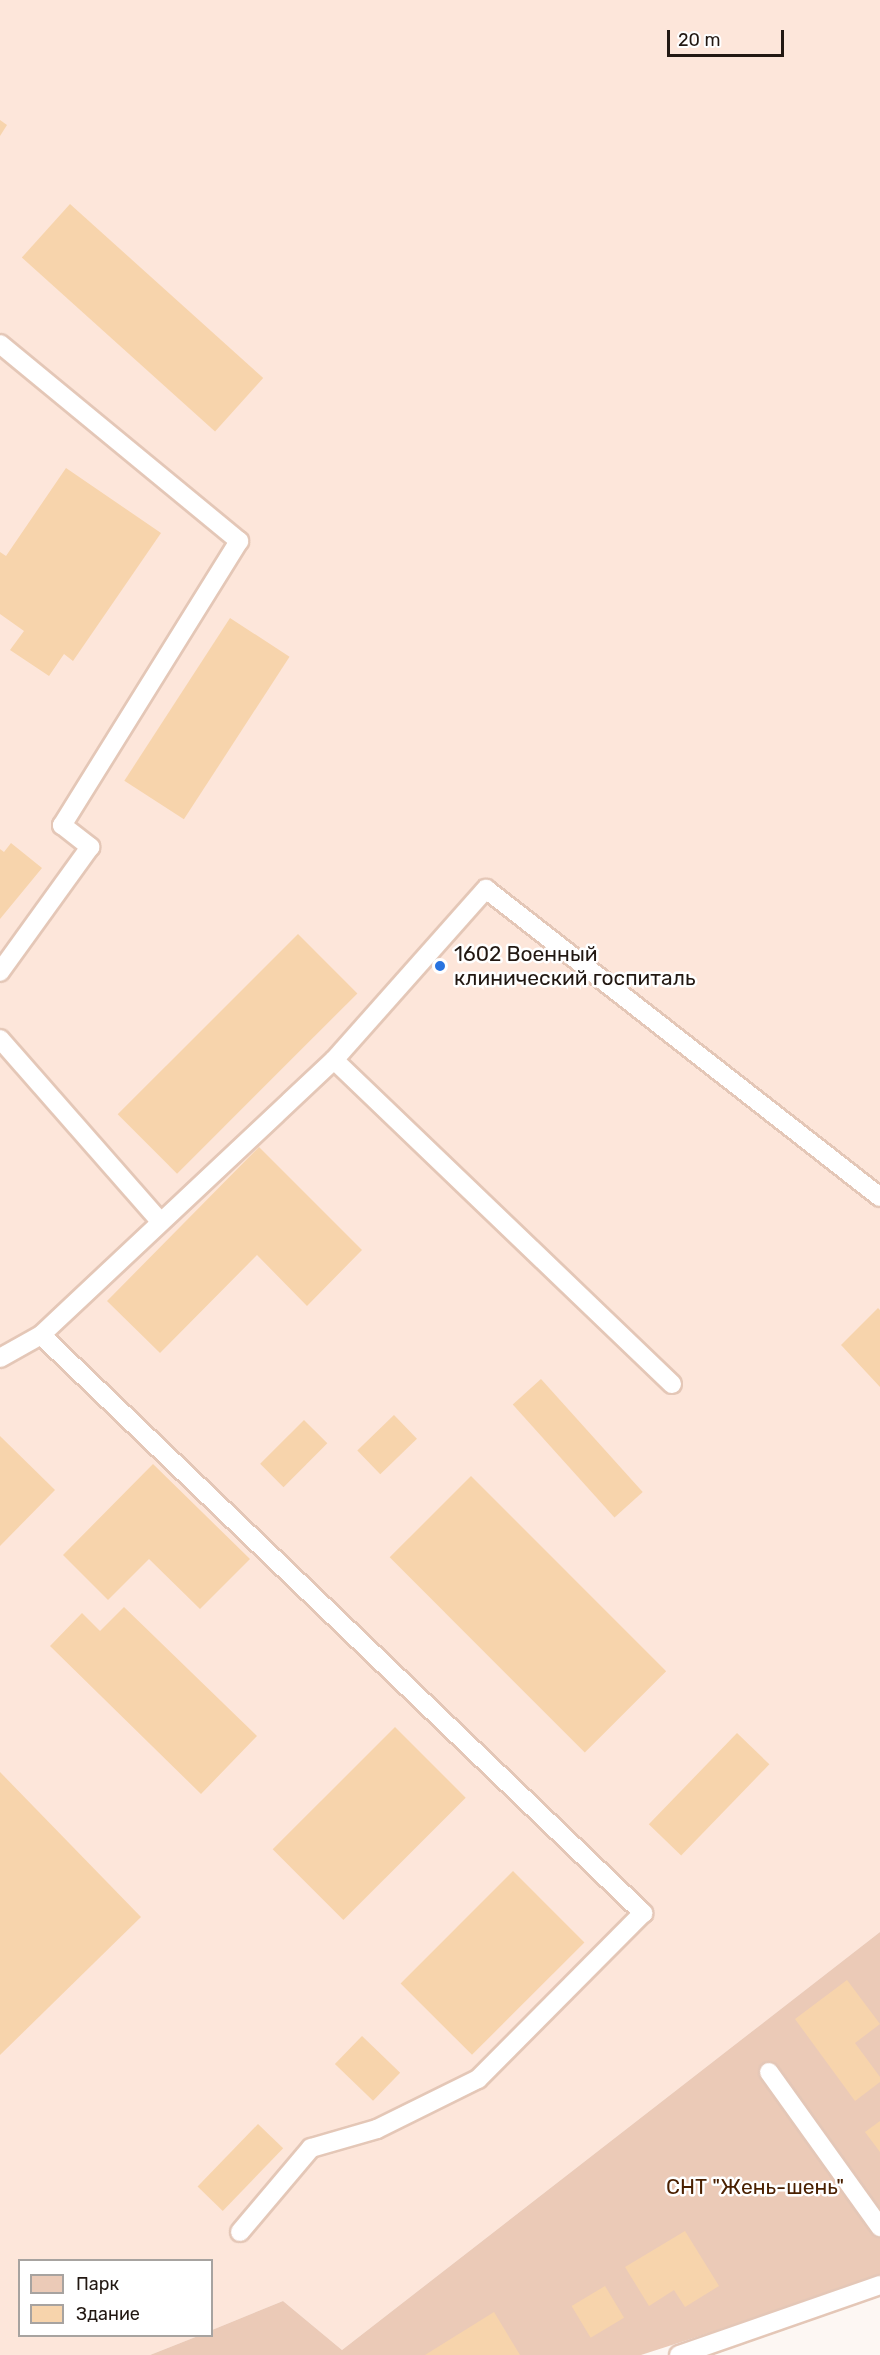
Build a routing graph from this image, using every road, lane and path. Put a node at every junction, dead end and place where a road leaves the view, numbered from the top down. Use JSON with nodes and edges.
{"nodes":[{"id":1,"x":0,"y":344,"type":"edge"},
{"id":2,"x":0,"y":972,"type":"edge"},
{"id":3,"x":0,"y":1039,"type":"edge"},
{"id":4,"x":334,"y":1060,"type":"junction"},
{"id":5,"x":880,"y":1197,"type":"edge"},
{"id":6,"x":159,"y":1220,"type":"junction"},
{"id":7,"x":41,"y":1335,"type":"junction"},
{"id":8,"x":0,"y":1358,"type":"edge"},
{"id":9,"x":672,"y":1384,"type":"dead end"},
{"id":10,"x":769,"y":2072,"type":"dead end"},
{"id":11,"x":880,"y":2227,"type":"edge"},
{"id":12,"x":240,"y":2232,"type":"dead end"},
{"id":13,"x":880,"y":2285,"type":"edge"},
{"id":14,"x":679,"y":2355,"type":"edge"}],
"edges":[{"from":1,"to":2,"type":"lane"},
{"from":3,"to":6,"type":"lane"},
{"from":4,"to":5,"type":"lane"},
{"from":4,"to":6,"type":"lane"},
{"from":4,"to":9,"type":"lane"},
{"from":6,"to":7,"type":"lane"},
{"from":7,"to":8,"type":"lane"},
{"from":7,"to":12,"type":"lane"},
{"from":10,"to":11,"type":"lane"},
{"from":13,"to":14,"type":"lane"}]}
